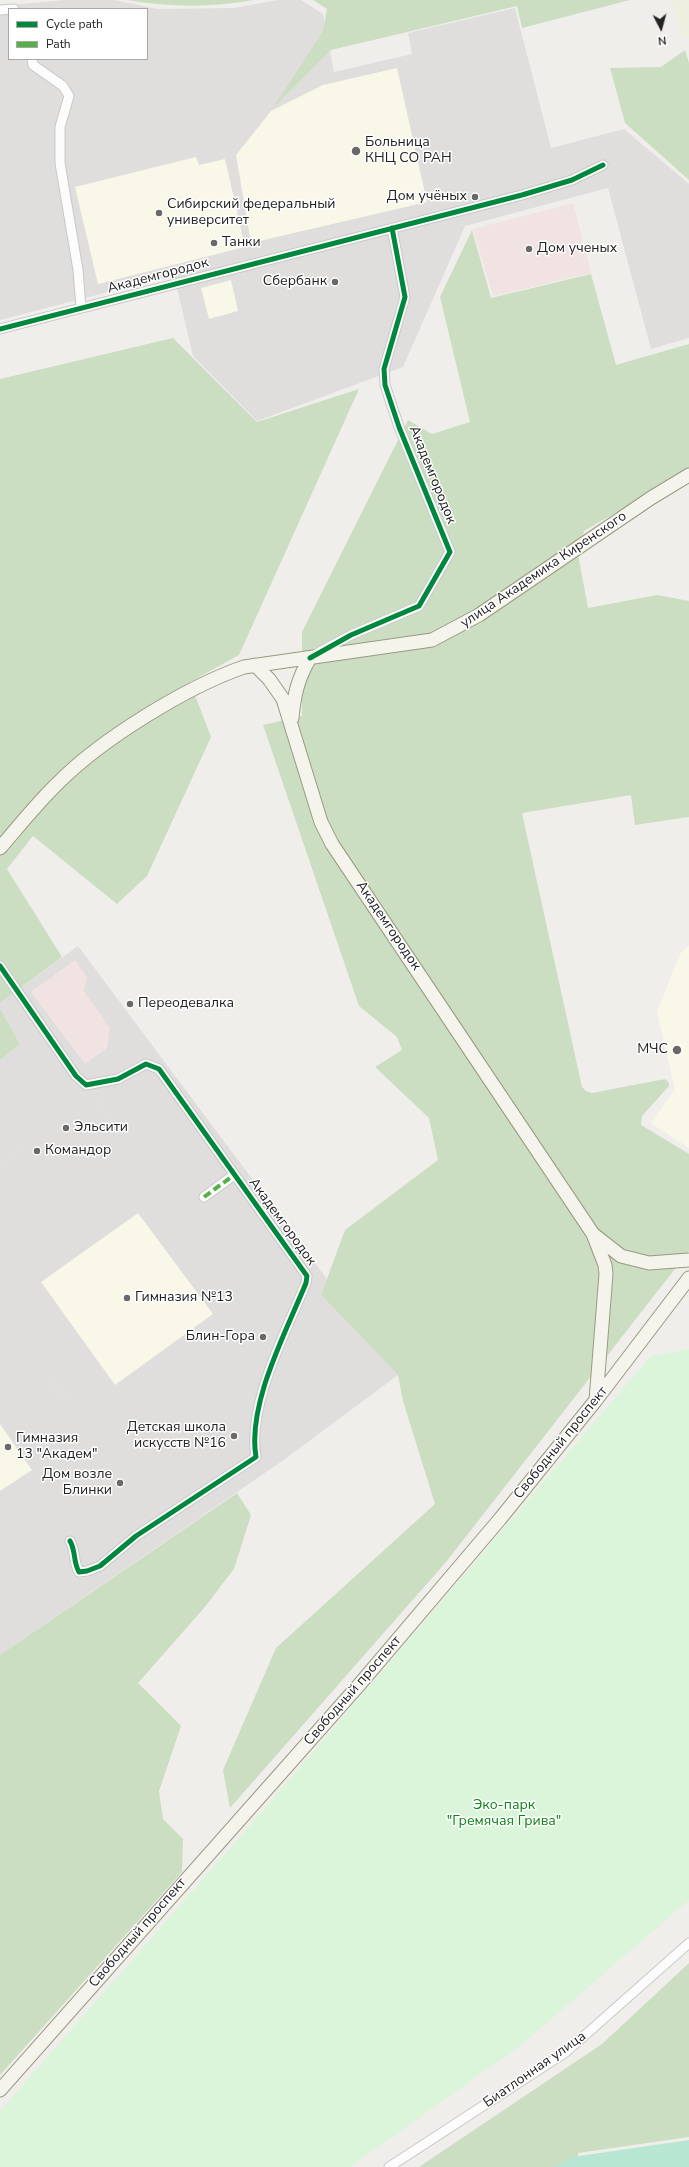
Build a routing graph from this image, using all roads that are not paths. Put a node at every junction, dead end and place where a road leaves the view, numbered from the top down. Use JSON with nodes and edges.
{"nodes":[{"id":1,"x":32,"y":60,"type":"edge"},
{"id":2,"x":603,"y":165,"type":"dead end"},
{"id":3,"x":392,"y":228,"type":"junction"},
{"id":4,"x":81,"y":308,"type":"junction"},
{"id":5,"x":0,"y":329,"type":"edge"},
{"id":6,"x":689,"y":475,"type":"edge"},
{"id":7,"x":310,"y":658,"type":"junction"},
{"id":8,"x":255,"y":665,"type":"junction"},
{"id":9,"x":291,"y":724,"type":"junction"},
{"id":10,"x":0,"y":848,"type":"edge"},
{"id":11,"x":0,"y":966,"type":"edge"},
{"id":12,"x":234,"y":1175,"type":"junction"},
{"id":13,"x":204,"y":1197,"type":"dead end"},
{"id":14,"x":593,"y":1234,"type":"junction"},
{"id":15,"x":689,"y":1260,"type":"edge"},
{"id":16,"x":689,"y":1278,"type":"edge"},
{"id":17,"x":596,"y":1400,"type":"junction"},
{"id":18,"x":70,"y":1541,"type":"dead end"},
{"id":19,"x":689,"y":1943,"type":"edge"},
{"id":20,"x":0,"y":2090,"type":"edge"},
{"id":21,"x":389,"y":2167,"type":"edge"}],
"edges":[{"from":1,"to":4,"type":"street"},
{"from":2,"to":3,"type":"street","name":"Академгородок"},
{"from":3,"to":4,"type":"street","name":"Академгородок"},
{"from":3,"to":7,"type":"street","name":"Академгородок"},
{"from":4,"to":5,"type":"street","name":"Академгородок"},
{"from":6,"to":7,"type":"main road","name":"улица Академика Киренского"},
{"from":7,"to":8,"type":"main road","name":"улица Академика Киренского"},
{"from":7,"to":9,"type":"main road"},
{"from":8,"to":9,"type":"main road","name":"Академгородок"},
{"from":8,"to":10,"type":"main road","name":"улица Академика Киренского"},
{"from":9,"to":14,"type":"main road","name":"Академгородок"},
{"from":11,"to":12,"type":"street","name":"Академгородок"},
{"from":12,"to":13,"type":"street","name":"Академгородок"},
{"from":12,"to":18,"type":"street","name":"Академгородок"},
{"from":14,"to":15,"type":"main road"},
{"from":14,"to":17,"type":"main road"},
{"from":16,"to":17,"type":"main road","name":"Свободный проспект"},
{"from":17,"to":20,"type":"main road","name":"Свободный проспект"},
{"from":19,"to":21,"type":"street","name":"Биатлонная улица"}]}
